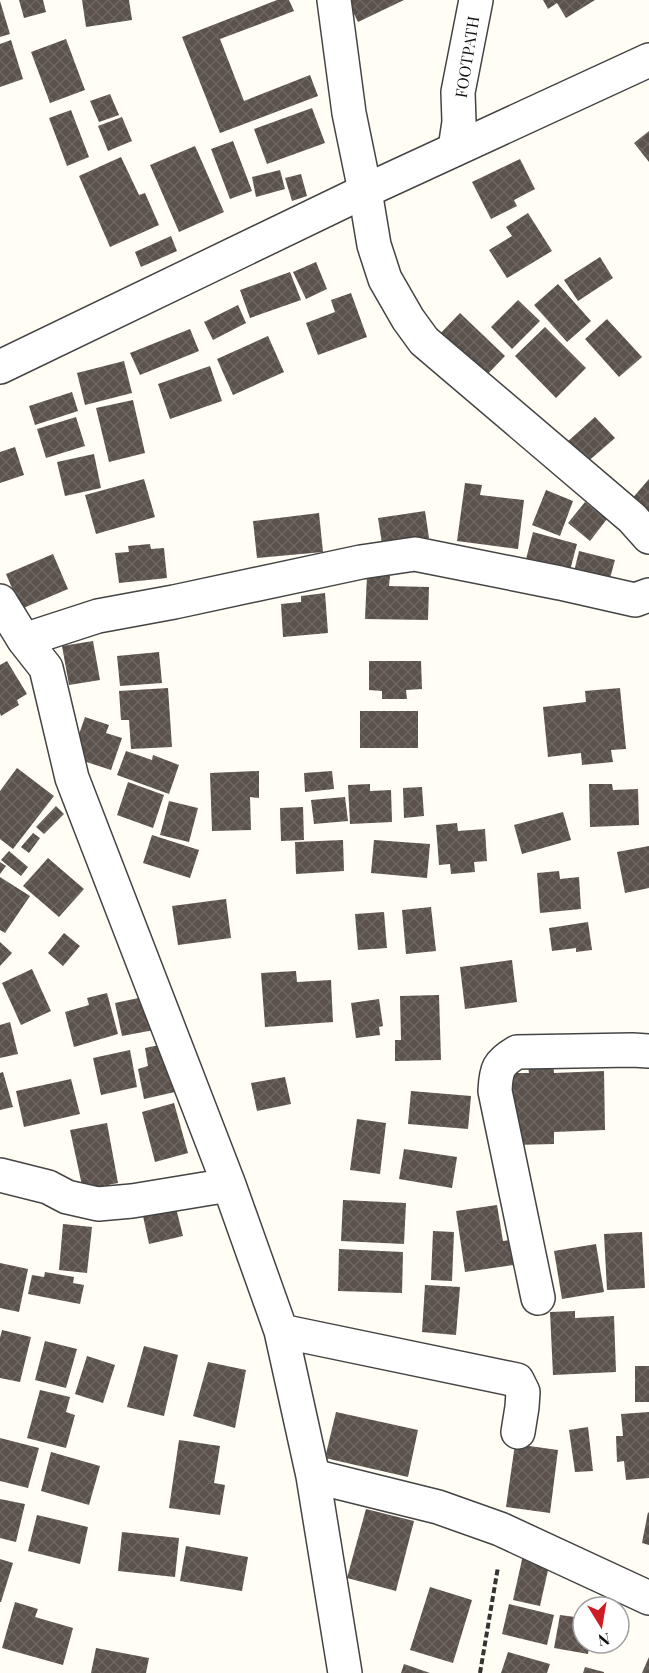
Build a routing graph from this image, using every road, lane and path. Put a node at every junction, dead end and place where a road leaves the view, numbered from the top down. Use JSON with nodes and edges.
{"nodes":[{"id":1,"x":334,"y":0,"type":"edge"},
{"id":2,"x":476,"y":0,"type":"edge"},
{"id":3,"x":649,"y":60,"type":"edge"},
{"id":4,"x":455,"y":149,"type":"junction"},
{"id":5,"x":365,"y":191,"type":"junction"},
{"id":6,"x":0,"y":367,"type":"edge"},
{"id":7,"x":649,"y":537,"type":"edge"},
{"id":8,"x":649,"y":596,"type":"edge"},
{"id":9,"x":0,"y":601,"type":"edge"},
{"id":10,"x":24,"y":640,"type":"junction"},
{"id":11,"x":649,"y":1051,"type":"edge"},
{"id":12,"x":0,"y":1175,"type":"edge"},
{"id":13,"x":229,"y":1185,"type":"junction"},
{"id":14,"x":538,"y":1298,"type":"dead end"},
{"id":15,"x":281,"y":1331,"type":"junction"},
{"id":16,"x":518,"y":1432,"type":"dead end"},
{"id":17,"x":313,"y":1476,"type":"junction"},
{"id":18,"x":500,"y":1529,"type":"junction"},
{"id":19,"x":649,"y":1598,"type":"edge"},
{"id":20,"x":345,"y":1673,"type":"edge"},
{"id":21,"x":480,"y":1673,"type":"edge"}],
"edges":[{"from":1,"to":5,"type":"street"},
{"from":2,"to":4,"type":"street","name":"FOOTPATH"},
{"from":3,"to":4,"type":"street"},
{"from":4,"to":5,"type":"street"},
{"from":5,"to":6,"type":"street"},
{"from":5,"to":7,"type":"street"},
{"from":8,"to":10,"type":"street"},
{"from":9,"to":10,"type":"street"},
{"from":10,"to":13,"type":"street"},
{"from":11,"to":14,"type":"street"},
{"from":12,"to":13,"type":"street"},
{"from":13,"to":15,"type":"street"},
{"from":15,"to":16,"type":"street"},
{"from":15,"to":17,"type":"street"},
{"from":17,"to":18,"type":"street"},
{"from":17,"to":20,"type":"street"},
{"from":18,"to":19,"type":"street"},
{"from":18,"to":21,"type":"path"}]}
